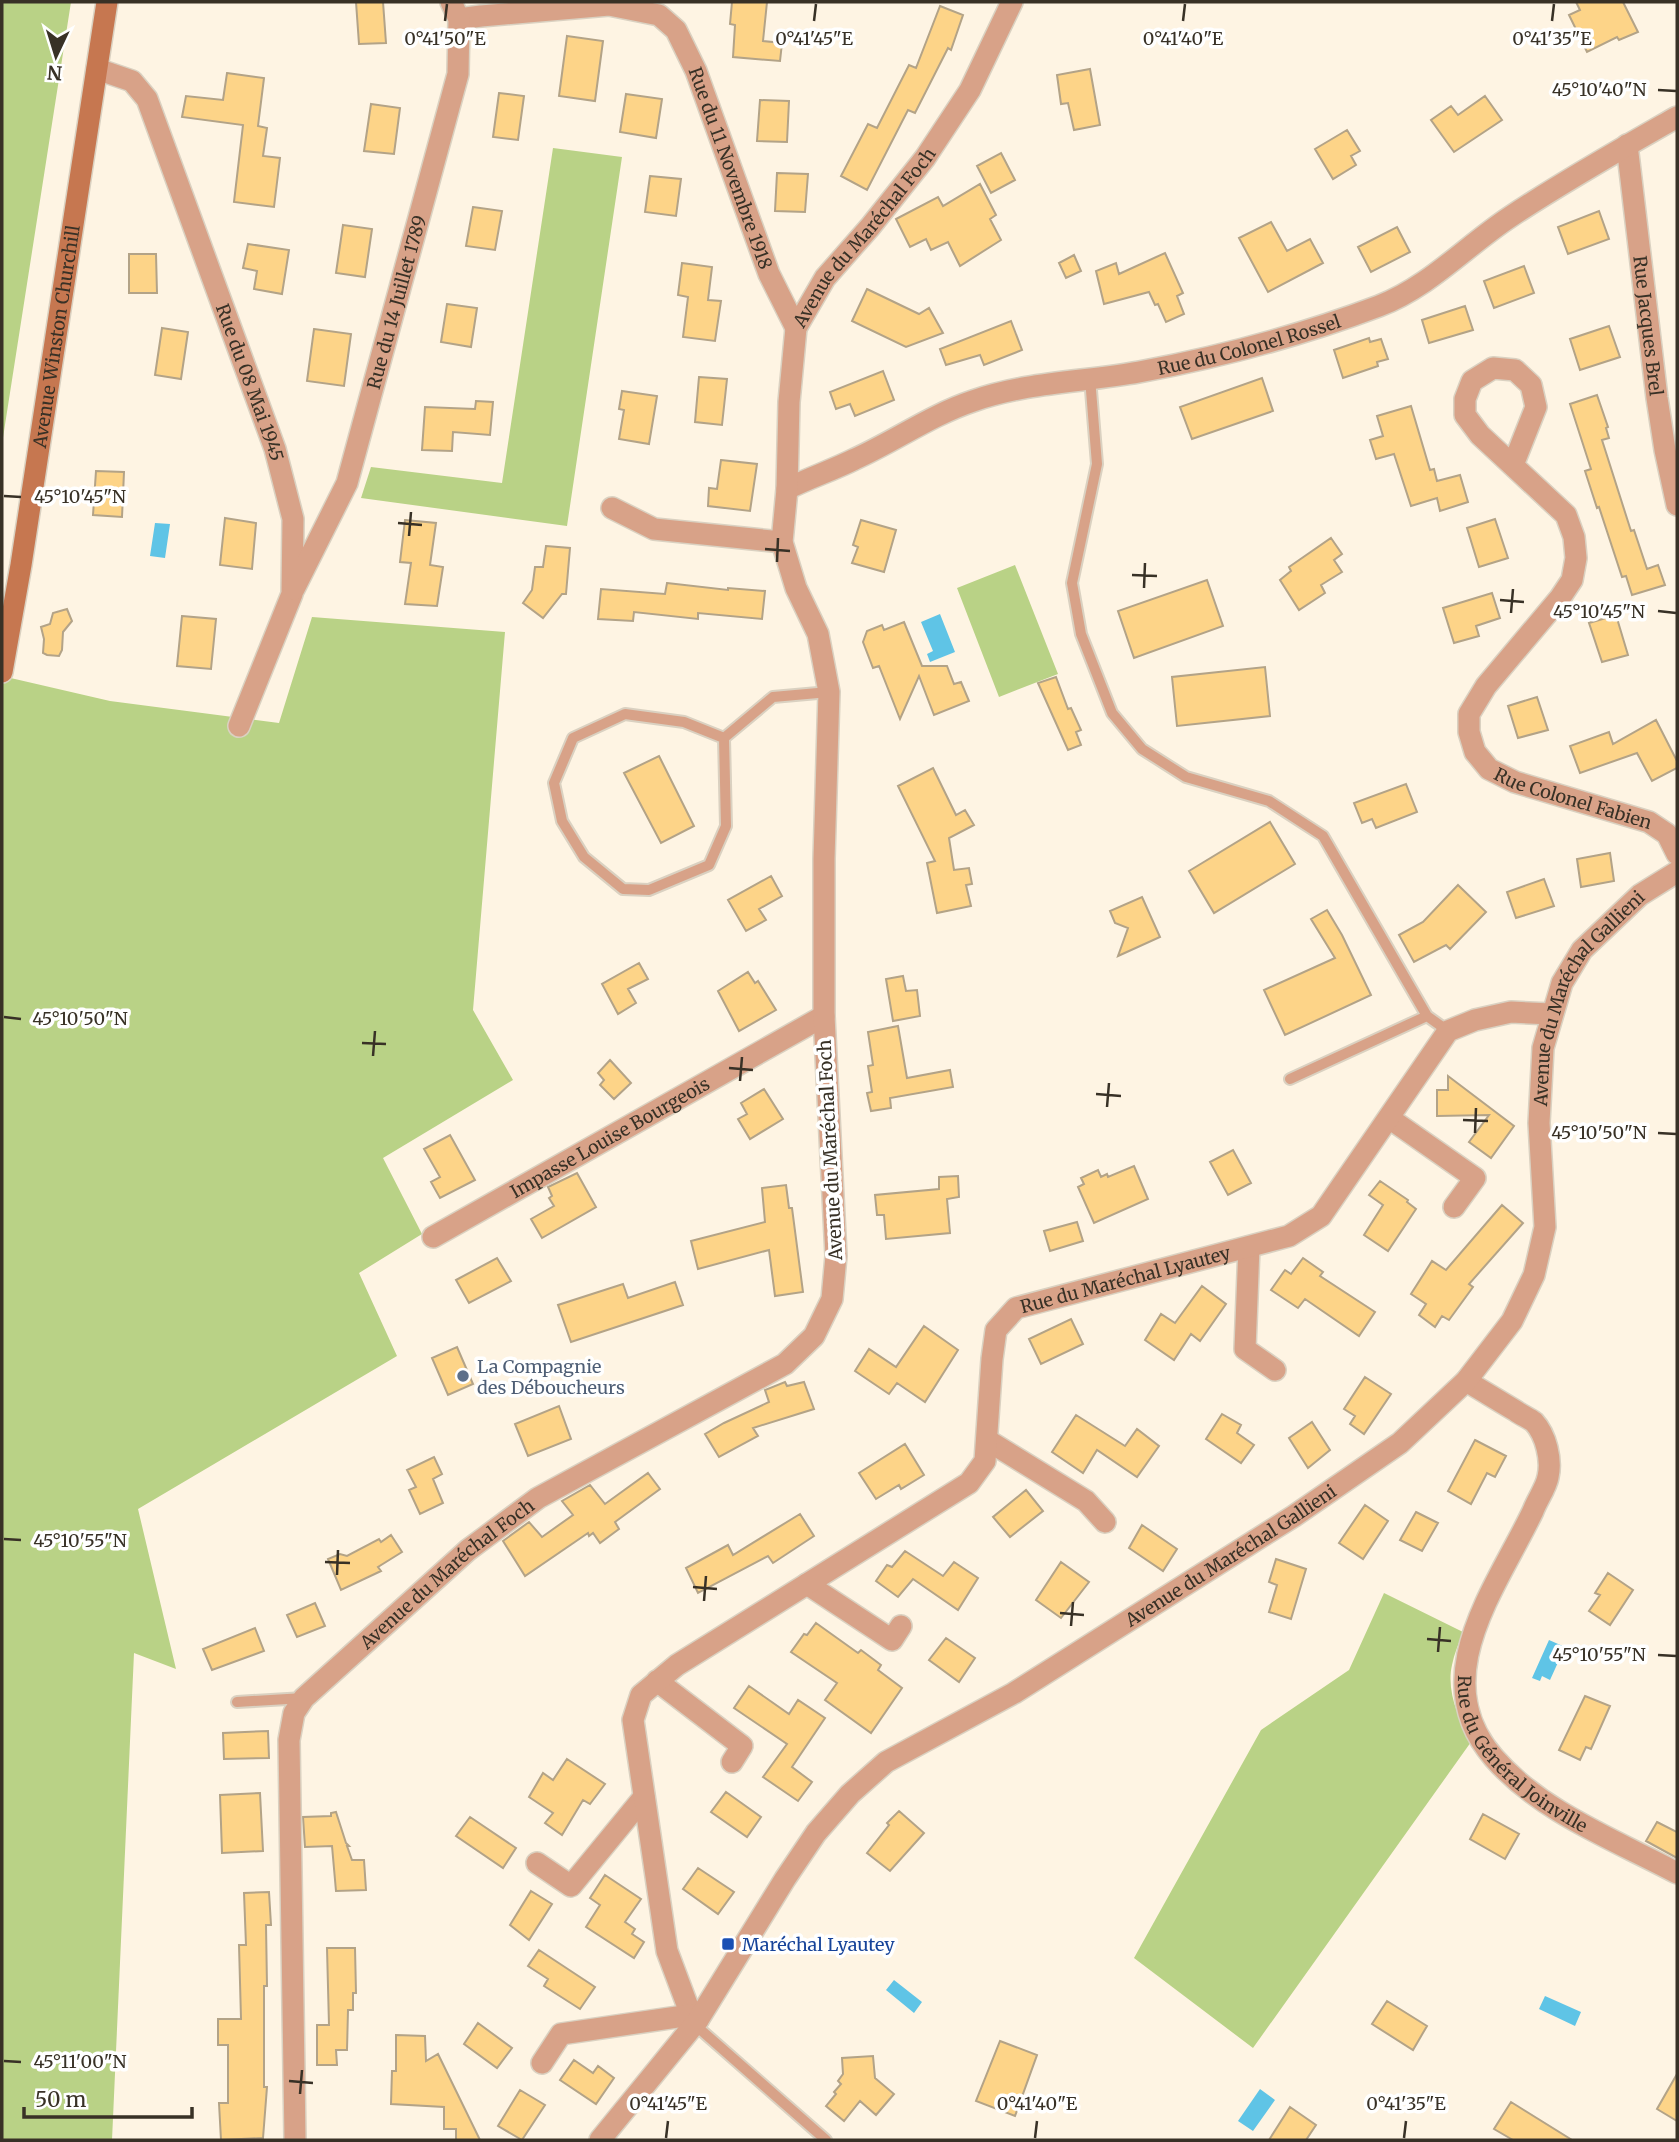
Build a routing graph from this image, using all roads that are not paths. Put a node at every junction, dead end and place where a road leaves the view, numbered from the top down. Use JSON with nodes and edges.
{"nodes":[{"id":1,"x":107,"y":2,"type":"edge"},
{"id":2,"x":1012,"y":2,"type":"edge"},
{"id":3,"x":666,"y":8,"type":"edge"},
{"id":4,"x":455,"y":11,"type":"edge"},
{"id":5,"x":97,"y":69,"type":"junction"},
{"id":6,"x":1677,"y":117,"type":"edge"},
{"id":7,"x":1627,"y":145,"type":"junction"},
{"id":8,"x":796,"y":328,"type":"junction"},
{"id":9,"x":1090,"y":378,"type":"junction"},
{"id":10,"x":1513,"y":465,"type":"dead end"},
{"id":11,"x":787,"y":489,"type":"junction"},
{"id":12,"x":1677,"y":505,"type":"edge"},
{"id":13,"x":612,"y":508,"type":"dead end"},
{"id":14,"x":782,"y":542,"type":"junction"},
{"id":15,"x":292,"y":594,"type":"junction"},
{"id":16,"x":2,"y":672,"type":"edge"},
{"id":17,"x":829,"y":692,"type":"junction"},
{"id":18,"x":239,"y":726,"type":"dead end"},
{"id":19,"x":724,"y":738,"type":"junction"},
{"id":20,"x":1677,"y":854,"type":"edge"},
{"id":21,"x":1677,"y":872,"type":"edge"},
{"id":22,"x":1551,"y":1014,"type":"junction"},
{"id":23,"x":824,"y":1016,"type":"junction"},
{"id":24,"x":1427,"y":1016,"type":"junction"},
{"id":25,"x":1448,"y":1031,"type":"junction"},
{"id":26,"x":1290,"y":1079,"type":"dead end"},
{"id":27,"x":1389,"y":1118,"type":"junction"},
{"id":28,"x":1454,"y":1207,"type":"dead end"},
{"id":29,"x":433,"y":1237,"type":"dead end"},
{"id":30,"x":1249,"y":1247,"type":"junction"},
{"id":31,"x":1275,"y":1370,"type":"dead end"},
{"id":32,"x":1466,"y":1381,"type":"junction"},
{"id":33,"x":986,"y":1440,"type":"junction"},
{"id":34,"x":1105,"y":1522,"type":"dead end"},
{"id":35,"x":807,"y":1584,"type":"junction"},
{"id":36,"x":901,"y":1626,"type":"dead end"},
{"id":37,"x":657,"y":1681,"type":"junction"},
{"id":38,"x":304,"y":1698,"type":"junction"},
{"id":39,"x":237,"y":1702,"type":"dead end"},
{"id":40,"x":732,"y":1762,"type":"dead end"},
{"id":41,"x":644,"y":1797,"type":"junction"},
{"id":42,"x":537,"y":1863,"type":"dead end"},
{"id":43,"x":1677,"y":1873,"type":"edge"},
{"id":44,"x":694,"y":2020,"type":"junction"},
{"id":45,"x":542,"y":2063,"type":"dead end"},
{"id":46,"x":295,"y":2140,"type":"edge"},
{"id":47,"x":600,"y":2140,"type":"edge"},
{"id":48,"x":826,"y":2140,"type":"edge"}],
"edges":[{"from":1,"to":5,"type":"main road","name":"Avenue Winston Churchill"},
{"from":2,"to":8,"type":"street","name":"Avenue du Maréchal Foch"},
{"from":3,"to":4,"type":"street","name":"Rue du 11 Novembre 1918"},
{"from":3,"to":8,"type":"street","name":"Rue du 11 Novembre 1918"},
{"from":4,"to":15,"type":"street","name":"Rue du 14 Juillet 1789"},
{"from":5,"to":15,"type":"street","name":"Rue du 08 Mai 1945"},
{"from":5,"to":16,"type":"main road","name":"Avenue Winston Churchill"},
{"from":6,"to":7,"type":"street","name":"Rue du Colonel Rossel"},
{"from":7,"to":9,"type":"street","name":"Rue du Colonel Rossel"},
{"from":7,"to":12,"type":"street","name":"Rue Jacques Brel"},
{"from":8,"to":11,"type":"street","name":"Avenue du Maréchal Foch"},
{"from":9,"to":11,"type":"street","name":"Rue du Colonel Rossel"},
{"from":9,"to":24,"type":"lane"},
{"from":10,"to":20,"type":"street","name":"Rue Colonel Fabien"},
{"from":11,"to":14,"type":"street","name":"Avenue du Maréchal Foch"},
{"from":13,"to":14,"type":"street"},
{"from":14,"to":17,"type":"street","name":"Avenue du Maréchal Foch"},
{"from":15,"to":18,"type":"street","name":"Rue du 08 Mai 1945"},
{"from":17,"to":19,"type":"lane"},
{"from":17,"to":23,"type":"street","name":"Avenue du Maréchal Foch"},
{"from":19,"to":19,"type":"lane"},
{"from":21,"to":22,"type":"street","name":"Avenue du Maréchal Gallieni"},
{"from":22,"to":25,"type":"street"},
{"from":22,"to":32,"type":"street","name":"Avenue du Maréchal Gallieni"},
{"from":23,"to":29,"type":"street","name":"Impasse Louise Bourgeois"},
{"from":23,"to":38,"type":"street","name":"Avenue du Maréchal Foch"},
{"from":24,"to":25,"type":"lane"},
{"from":24,"to":26,"type":"lane"},
{"from":25,"to":27,"type":"street","name":"Rue du Maréchal Lyautey"},
{"from":27,"to":28,"type":"street"},
{"from":27,"to":30,"type":"street","name":"Rue du Maréchal Lyautey"},
{"from":30,"to":31,"type":"street","name":"Rue du Maréchal Lyautey"},
{"from":30,"to":33,"type":"street","name":"Rue du Maréchal Lyautey"},
{"from":32,"to":43,"type":"street","name":"Rue du Général Joinville"},
{"from":32,"to":44,"type":"street","name":"Avenue du Maréchal Gallieni"},
{"from":33,"to":34,"type":"street"},
{"from":33,"to":35,"type":"street","name":"Rue du Maréchal Lyautey"},
{"from":35,"to":36,"type":"street"},
{"from":35,"to":37,"type":"street","name":"Rue du Maréchal Lyautey"},
{"from":37,"to":40,"type":"street"},
{"from":37,"to":41,"type":"street","name":"Rue du Maréchal Lyautey"},
{"from":38,"to":39,"type":"lane"},
{"from":38,"to":46,"type":"street","name":"Avenue du Maréchal Foch"},
{"from":41,"to":42,"type":"street"},
{"from":41,"to":44,"type":"street","name":"Rue du Maréchal Lyautey"},
{"from":44,"to":45,"type":"street"},
{"from":44,"to":47,"type":"street","name":"Avenue du Maréchal Gallieni"},
{"from":44,"to":48,"type":"lane"}]}
